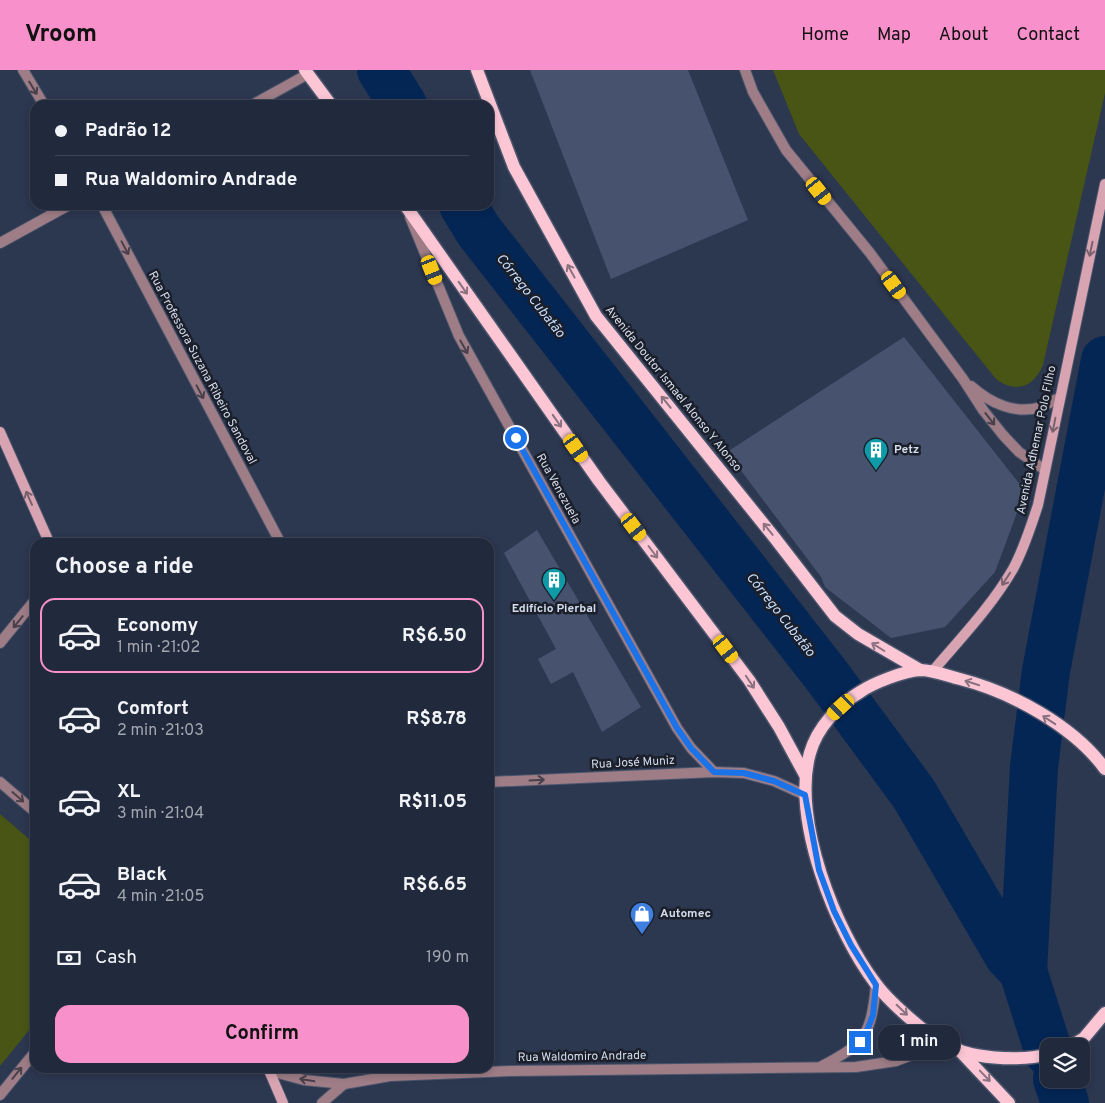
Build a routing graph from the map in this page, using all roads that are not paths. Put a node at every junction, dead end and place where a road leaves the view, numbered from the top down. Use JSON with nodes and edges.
{"nodes":[{"id":1,"x":23,"y":70,"type":"edge"},
{"id":2,"x":477,"y":70,"type":"edge"},
{"id":3,"x":745,"y":70,"type":"edge"},
{"id":4,"x":306,"y":72,"type":"edge"},
{"id":5,"x":41,"y":100,"type":"edge"},
{"id":6,"x":260,"y":100,"type":"edge"},
{"id":7,"x":327,"y":100,"type":"edge"},
{"id":8,"x":488,"y":100,"type":"edge"},
{"id":9,"x":494,"y":115,"type":"edge"},
{"id":10,"x":1105,"y":184,"type":"edge"},
{"id":11,"x":60,"y":210,"type":"edge"},
{"id":12,"x":105,"y":210,"type":"edge"},
{"id":13,"x":407,"y":210,"type":"edge"},
{"id":14,"x":409,"y":210,"type":"edge"},
{"id":15,"x":0,"y":243,"type":"edge"},
{"id":16,"x":963,"y":379,"type":"junction"},
{"id":17,"x":1059,"y":398,"type":"junction"},
{"id":18,"x":0,"y":432,"type":"edge"},
{"id":19,"x":1045,"y":470,"type":"junction"},
{"id":20,"x":47,"y":538,"type":"edge"},
{"id":21,"x":278,"y":538,"type":"edge"},
{"id":22,"x":30,"y":606,"type":"edge"},
{"id":23,"x":0,"y":643,"type":"edge"},
{"id":24,"x":926,"y":671,"type":"junction"},
{"id":25,"x":1105,"y":769,"type":"edge"},
{"id":26,"x":714,"y":772,"type":"junction"},
{"id":27,"x":805,"y":775,"type":"junction"},
{"id":28,"x":0,"y":782,"type":"edge"},
{"id":29,"x":494,"y":782,"type":"edge"},
{"id":30,"x":805,"y":795,"type":"junction"},
{"id":31,"x":30,"y":808,"type":"edge"},
{"id":32,"x":876,"y":985,"type":"junction"},
{"id":33,"x":1105,"y":1013,"type":"edge"},
{"id":34,"x":1084,"y":1038,"type":"edge"},
{"id":35,"x":943,"y":1043,"type":"junction"},
{"id":36,"x":959,"y":1050,"type":"junction"},
{"id":37,"x":1040,"y":1055,"type":"edge"},
{"id":38,"x":30,"y":1058,"type":"edge"},
{"id":39,"x":822,"y":1067,"type":"junction"},
{"id":40,"x":494,"y":1072,"type":"edge"},
{"id":41,"x":271,"y":1073,"type":"edge"},
{"id":42,"x":282,"y":1073,"type":"edge"},
{"id":43,"x":462,"y":1073,"type":"edge"},
{"id":44,"x":344,"y":1084,"type":"junction"},
{"id":45,"x":0,"y":1095,"type":"edge"},
{"id":46,"x":283,"y":1103,"type":"edge"},
{"id":47,"x":322,"y":1103,"type":"edge"},
{"id":48,"x":1009,"y":1103,"type":"edge"}],
"edges":[{"from":1,"to":5,"type":"street","one_way":true},
{"from":8,"to":2,"type":"main road","name":"Avenida Doutor Ismael Alonso Y Alonso","one_way":true},
{"from":3,"to":16,"type":"street"},
{"from":4,"to":6,"type":"street"},
{"from":4,"to":7,"type":"main road"},
{"from":24,"to":9,"type":"main road","name":"Avenida Doutor Ismael Alonso Y Alonso","one_way":true},
{"from":10,"to":17,"type":"street","name":"Avenida Adhemar Polo FIlho","one_way":true},
{"from":11,"to":15,"type":"street"},
{"from":12,"to":21,"type":"street","name":"Rua Professora Suzana Ribeiro Sandoval","one_way":true},
{"from":13,"to":26,"type":"street","name":"Rua Venezuela","one_way":true},
{"from":14,"to":27,"type":"main road","one_way":true},
{"from":16,"to":17,"type":"street"},
{"from":16,"to":19,"type":"street","one_way":true},
{"from":17,"to":19,"type":"street","name":"Avenida Adhemar Polo FIlho","one_way":true},
{"from":20,"to":18,"type":"street","one_way":true},
{"from":19,"to":24,"type":"street","name":"Avenida Adhemar Polo FIlho","one_way":true},
{"from":22,"to":23,"type":"street","one_way":true},
{"from":25,"to":24,"type":"main road","one_way":true},
{"from":24,"to":27,"type":"main road"},
{"from":29,"to":26,"type":"street","name":"Rua José Muniz","one_way":true},
{"from":26,"to":30,"type":"street","name":"Rua José Muniz"},
{"from":27,"to":30,"type":"main road"},
{"from":28,"to":31,"type":"street","one_way":true},
{"from":30,"to":32,"type":"main road"},
{"from":32,"to":35,"type":"main road","one_way":true},
{"from":32,"to":39,"type":"street","name":"Rua Waldomiro Andrade"},
{"from":33,"to":34,"type":"main road"},
{"from":35,"to":36,"type":"main road"},
{"from":35,"to":39,"type":"street","name":"Rua Waldomiro Andrade"},
{"from":36,"to":37,"type":"main road"},
{"from":36,"to":48,"type":"main road","one_way":true},
{"from":45,"to":38,"type":"street","one_way":true},
{"from":39,"to":40,"type":"street","name":"Rua Waldomiro Andrade"},
{"from":41,"to":46,"type":"street"},
{"from":44,"to":42,"type":"street","name":"Rua Waldomiro Andrade","one_way":true},
{"from":43,"to":44,"type":"street","name":"Rua Waldomiro Andrade"},
{"from":44,"to":47,"type":"street"}]}
